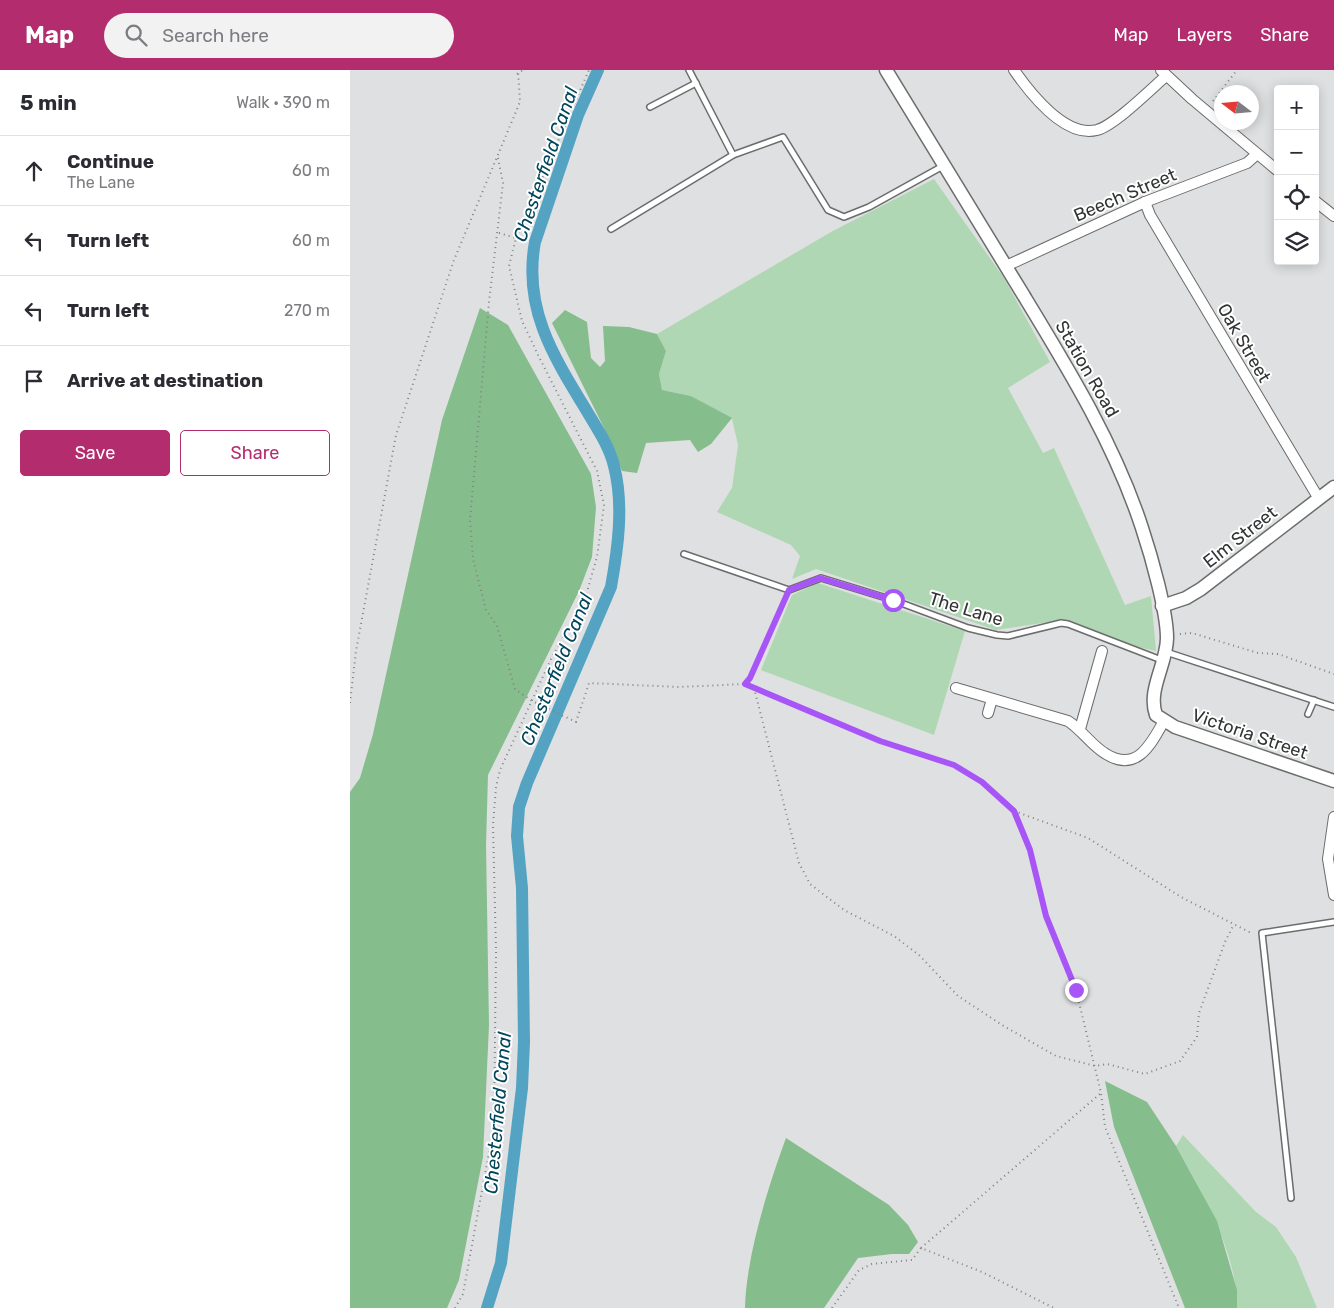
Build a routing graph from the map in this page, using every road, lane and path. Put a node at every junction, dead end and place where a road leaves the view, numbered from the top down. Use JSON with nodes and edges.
{"nodes":[{"id":1,"x":518,"y":70,"type":"edge"},
{"id":2,"x":523,"y":70,"type":"edge"},
{"id":3,"x":589,"y":70,"type":"edge"},
{"id":4,"x":689,"y":70,"type":"edge"},
{"id":5,"x":886,"y":70,"type":"edge"},
{"id":6,"x":1014,"y":70,"type":"edge"},
{"id":7,"x":1237,"y":70,"type":"edge"},
{"id":8,"x":1164,"y":73,"type":"edge"},
{"id":9,"x":517,"y":74,"type":"junction"},
{"id":10,"x":696,"y":83,"type":"junction"},
{"id":11,"x":650,"y":107,"type":"dead end"},
{"id":12,"x":1206,"y":111,"type":"junction"},
{"id":13,"x":1257,"y":154,"type":"junction"},
{"id":14,"x":733,"y":155,"type":"junction"},
{"id":15,"x":498,"y":158,"type":"junction"},
{"id":16,"x":943,"y":166,"type":"junction"},
{"id":17,"x":1274,"y":168,"type":"edge"},
{"id":18,"x":1145,"y":202,"type":"junction"},
{"id":19,"x":1319,"y":204,"type":"edge"},
{"id":20,"x":1334,"y":216,"type":"edge"},
{"id":21,"x":611,"y":229,"type":"dead end"},
{"id":22,"x":498,"y":232,"type":"junction"},
{"id":23,"x":516,"y":238,"type":"junction"},
{"id":24,"x":1006,"y":266,"type":"junction"},
{"id":25,"x":1334,"y":487,"type":"edge"},
{"id":26,"x":1319,"y":499,"type":"junction"},
{"id":27,"x":684,"y":554,"type":"dead end"},
{"id":28,"x":789,"y":590,"type":"junction"},
{"id":29,"x":1162,"y":606,"type":"junction"},
{"id":30,"x":1167,"y":636,"type":"junction"},
{"id":31,"x":1102,"y":651,"type":"dead end"},
{"id":32,"x":1165,"y":656,"type":"junction"},
{"id":33,"x":1334,"y":674,"type":"edge"},
{"id":34,"x":745,"y":684,"type":"junction"},
{"id":35,"x":754,"y":688,"type":"junction"},
{"id":36,"x":956,"y":688,"type":"dead end"},
{"id":37,"x":992,"y":699,"type":"junction"},
{"id":38,"x":1314,"y":700,"type":"junction"},
{"id":39,"x":532,"y":701,"type":"junction"},
{"id":40,"x":350,"y":703,"type":"edge"},
{"id":41,"x":1334,"y":707,"type":"edge"},
{"id":42,"x":988,"y":713,"type":"dead end"},
{"id":43,"x":1308,"y":714,"type":"dead end"},
{"id":44,"x":1160,"y":718,"type":"junction"},
{"id":45,"x":1080,"y":729,"type":"junction"},
{"id":46,"x":1334,"y":781,"type":"edge"},
{"id":47,"x":1014,"y":811,"type":"junction"},
{"id":48,"x":1334,"y":817,"type":"edge"},
{"id":49,"x":1334,"y":895,"type":"edge"},
{"id":50,"x":1334,"y":922,"type":"edge"},
{"id":51,"x":1233,"y":926,"type":"junction"},
{"id":52,"x":1262,"y":934,"type":"junction"},
{"id":53,"x":1095,"y":1066,"type":"junction"},
{"id":54,"x":1101,"y":1093,"type":"junction"},
{"id":55,"x":1291,"y":1198,"type":"dead end"},
{"id":56,"x":921,"y":1248,"type":"junction"},
{"id":57,"x":455,"y":1308,"type":"edge"},
{"id":58,"x":832,"y":1308,"type":"edge"},
{"id":59,"x":1054,"y":1308,"type":"edge"},
{"id":60,"x":1179,"y":1308,"type":"edge"}],
"edges":[{"from":1,"to":9,"type":"path"},
{"from":2,"to":9,"type":"path"},
{"from":3,"to":23,"type":"path"},
{"from":4,"to":10,"type":"lane"},
{"from":5,"to":16,"type":"street","name":"Station Road"},
{"from":6,"to":8,"type":"street"},
{"from":7,"to":12,"type":"path"},
{"from":8,"to":12,"type":"street"},
{"from":9,"to":15,"type":"path"},
{"from":10,"to":11,"type":"lane"},
{"from":10,"to":14,"type":"lane"},
{"from":12,"to":13,"type":"street"},
{"from":13,"to":17,"type":"street"},
{"from":13,"to":18,"type":"street","name":"Beech Street"},
{"from":14,"to":16,"type":"lane"},
{"from":14,"to":21,"type":"lane"},
{"from":15,"to":22,"type":"path"},
{"from":15,"to":40,"type":"path"},
{"from":16,"to":24,"type":"street","name":"Station Road"},
{"from":18,"to":24,"type":"street","name":"Beech Street"},
{"from":18,"to":26,"type":"street","name":"Oak Street"},
{"from":19,"to":20,"type":"street"},
{"from":22,"to":23,"type":"path"},
{"from":22,"to":39,"type":"path"},
{"from":23,"to":39,"type":"path"},
{"from":24,"to":29,"type":"street","name":"Station Road"},
{"from":25,"to":26,"type":"street","name":"Elm Street"},
{"from":26,"to":29,"type":"street","name":"Elm Street"},
{"from":27,"to":28,"type":"lane"},
{"from":28,"to":32,"type":"lane","name":"The Lane"},
{"from":28,"to":34,"type":"path"},
{"from":29,"to":30,"type":"street","name":"Station Road"},
{"from":30,"to":32,"type":"street","name":"Station Road"},
{"from":30,"to":33,"type":"path"},
{"from":31,"to":45,"type":"street"},
{"from":32,"to":38,"type":"lane","name":"The Lane"},
{"from":32,"to":44,"type":"street","name":"Station Road"},
{"from":34,"to":35,"type":"path"},
{"from":34,"to":39,"type":"path"},
{"from":35,"to":47,"type":"path"},
{"from":35,"to":53,"type":"path"},
{"from":36,"to":37,"type":"street"},
{"from":37,"to":42,"type":"street"},
{"from":37,"to":45,"type":"street"},
{"from":38,"to":41,"type":"lane","name":"The Lane"},
{"from":38,"to":43,"type":"lane"},
{"from":39,"to":57,"type":"path"},
{"from":44,"to":45,"type":"street"},
{"from":44,"to":46,"type":"street","name":"Victoria Street"},
{"from":47,"to":51,"type":"path"},
{"from":47,"to":53,"type":"path"},
{"from":48,"to":49,"type":"street"},
{"from":50,"to":52,"type":"lane"},
{"from":51,"to":52,"type":"path"},
{"from":51,"to":53,"type":"path"},
{"from":52,"to":55,"type":"lane"},
{"from":53,"to":54,"type":"path"},
{"from":54,"to":56,"type":"path"},
{"from":54,"to":60,"type":"path"},
{"from":56,"to":58,"type":"path"},
{"from":56,"to":59,"type":"path"}]}
